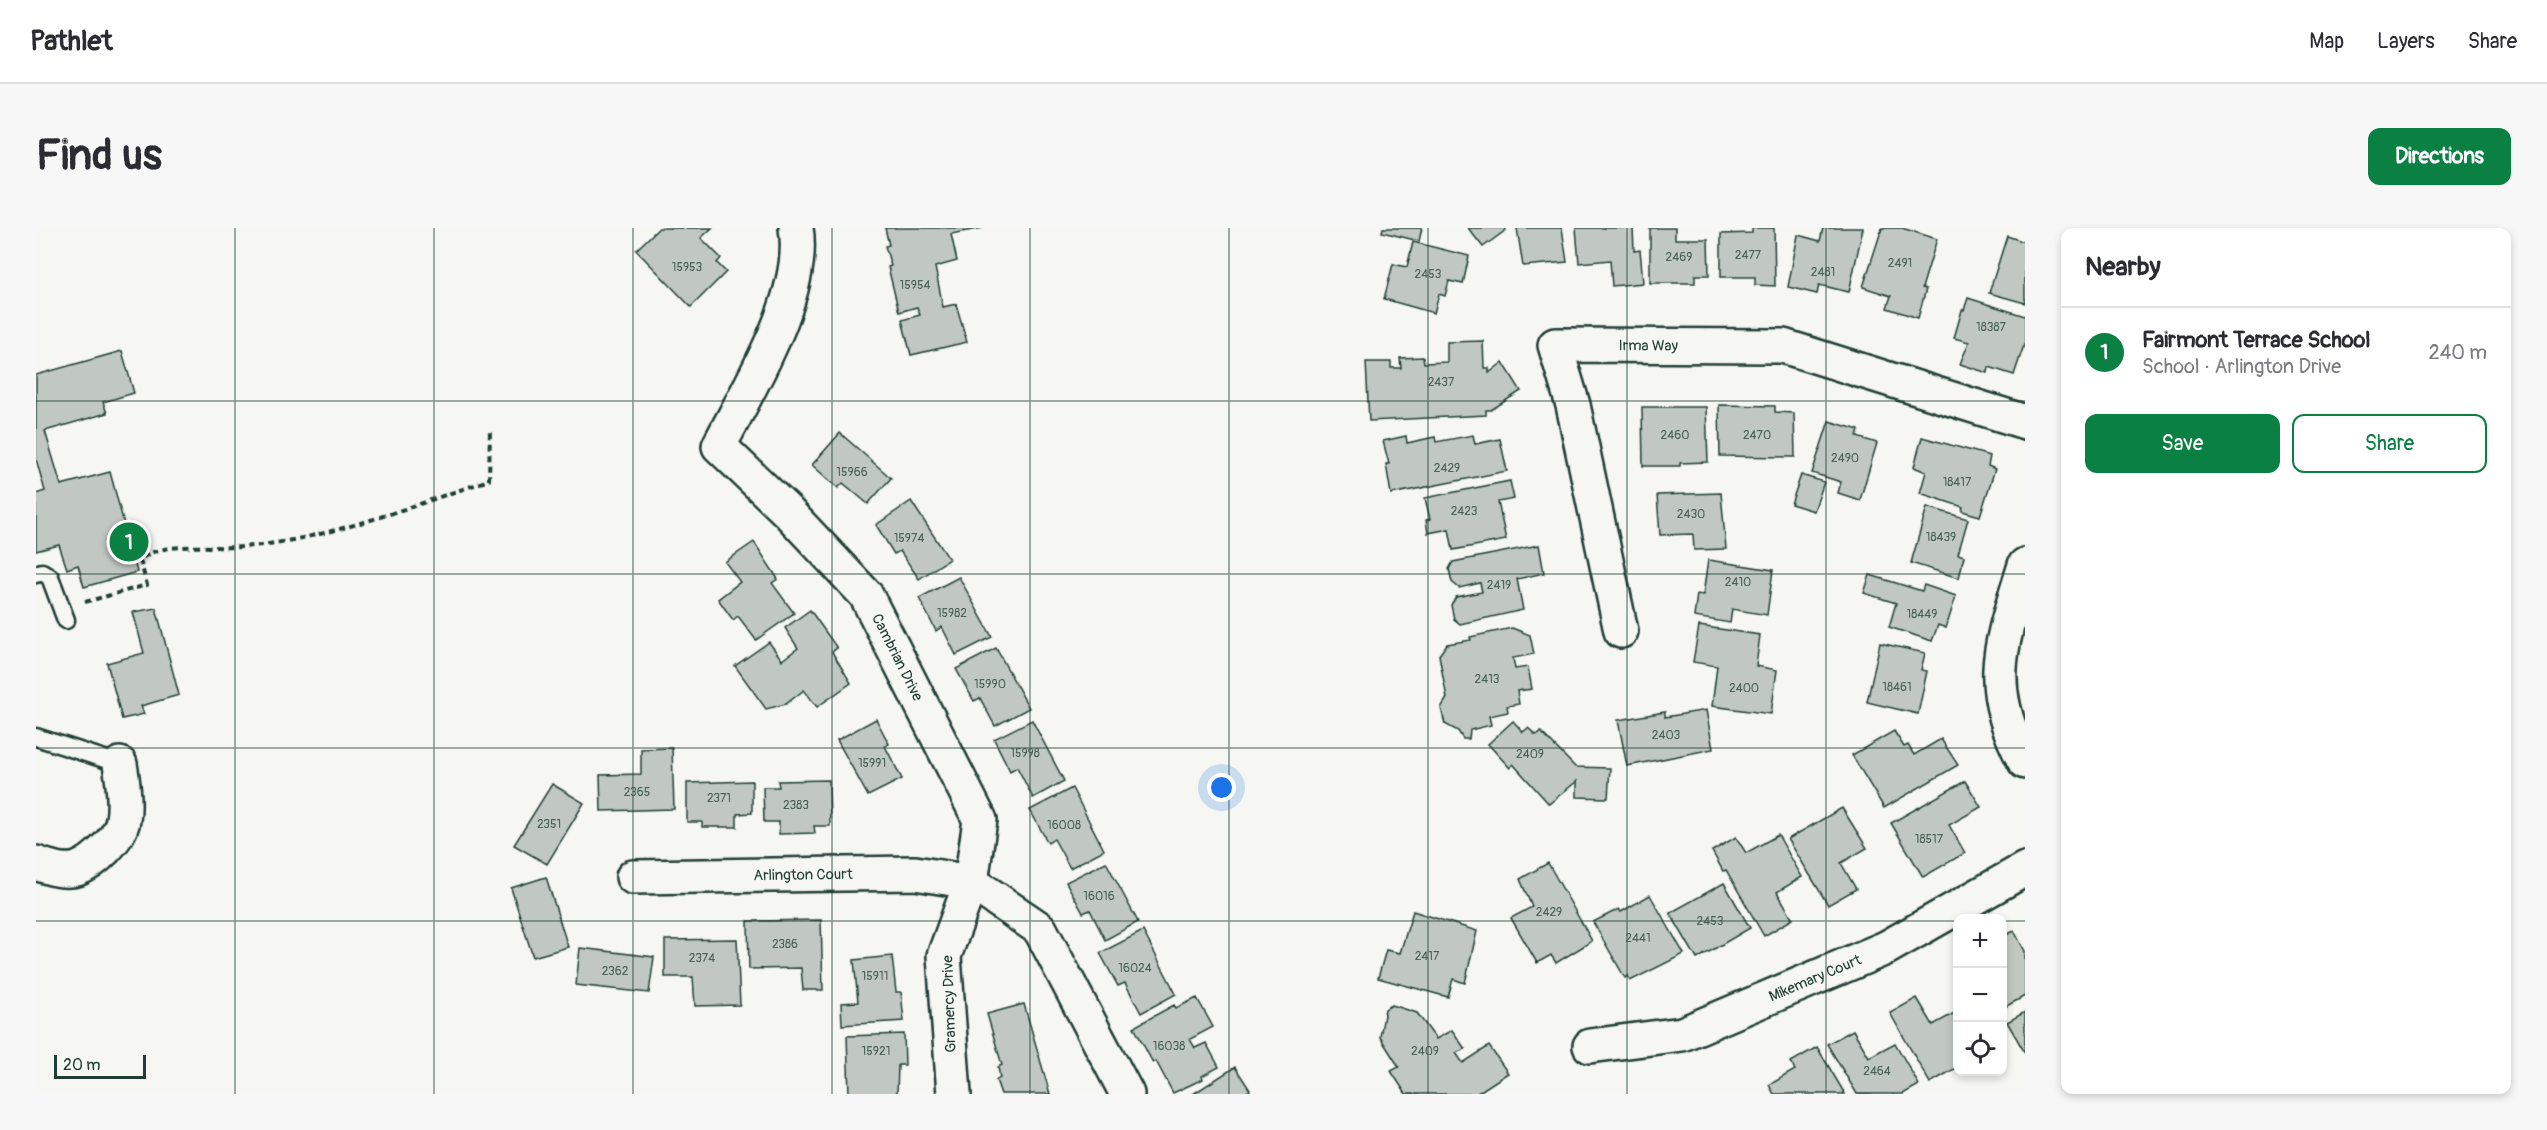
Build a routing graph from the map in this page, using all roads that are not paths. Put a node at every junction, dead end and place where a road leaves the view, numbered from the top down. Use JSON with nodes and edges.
{"nodes":[{"id":1,"x":796,"y":228,"type":"edge"},
{"id":2,"x":2025,"y":422,"type":"edge"},
{"id":3,"x":2025,"y":566,"type":"edge"},
{"id":4,"x":36,"y":574,"type":"edge"},
{"id":5,"x":64,"y":614,"type":"road end"},
{"id":6,"x":1621,"y":631,"type":"dead end"},
{"id":7,"x":36,"y":737,"type":"edge"},
{"id":8,"x":2025,"y":762,"type":"edge"},
{"id":9,"x":120,"y":764,"type":"joint"},
{"id":10,"x":36,"y":863,"type":"edge"},
{"id":11,"x":2025,"y":869,"type":"edge"},
{"id":12,"x":633,"y":878,"type":"dead end"},
{"id":13,"x":971,"y":882,"type":"junction"},
{"id":14,"x":1590,"y":1046,"type":"dead end"},
{"id":15,"x":954,"y":1094,"type":"edge"},
{"id":16,"x":1127,"y":1094,"type":"edge"}],
"edges":[{"from":1,"to":13,"type":"street","name":"Cambrian Drive"},
{"from":2,"to":6,"type":"street","name":"Irma Way"},
{"from":3,"to":8,"type":"street"},
{"from":4,"to":5,"type":"lane"},
{"from":7,"to":9,"type":"lane"},
{"from":9,"to":10,"type":"street"},
{"from":11,"to":14,"type":"street","name":"Mikemary Court"},
{"from":12,"to":13,"type":"street","name":"Arlington Court"},
{"from":13,"to":15,"type":"street","name":"Gramercy Drive"},
{"from":13,"to":16,"type":"street"}]}
